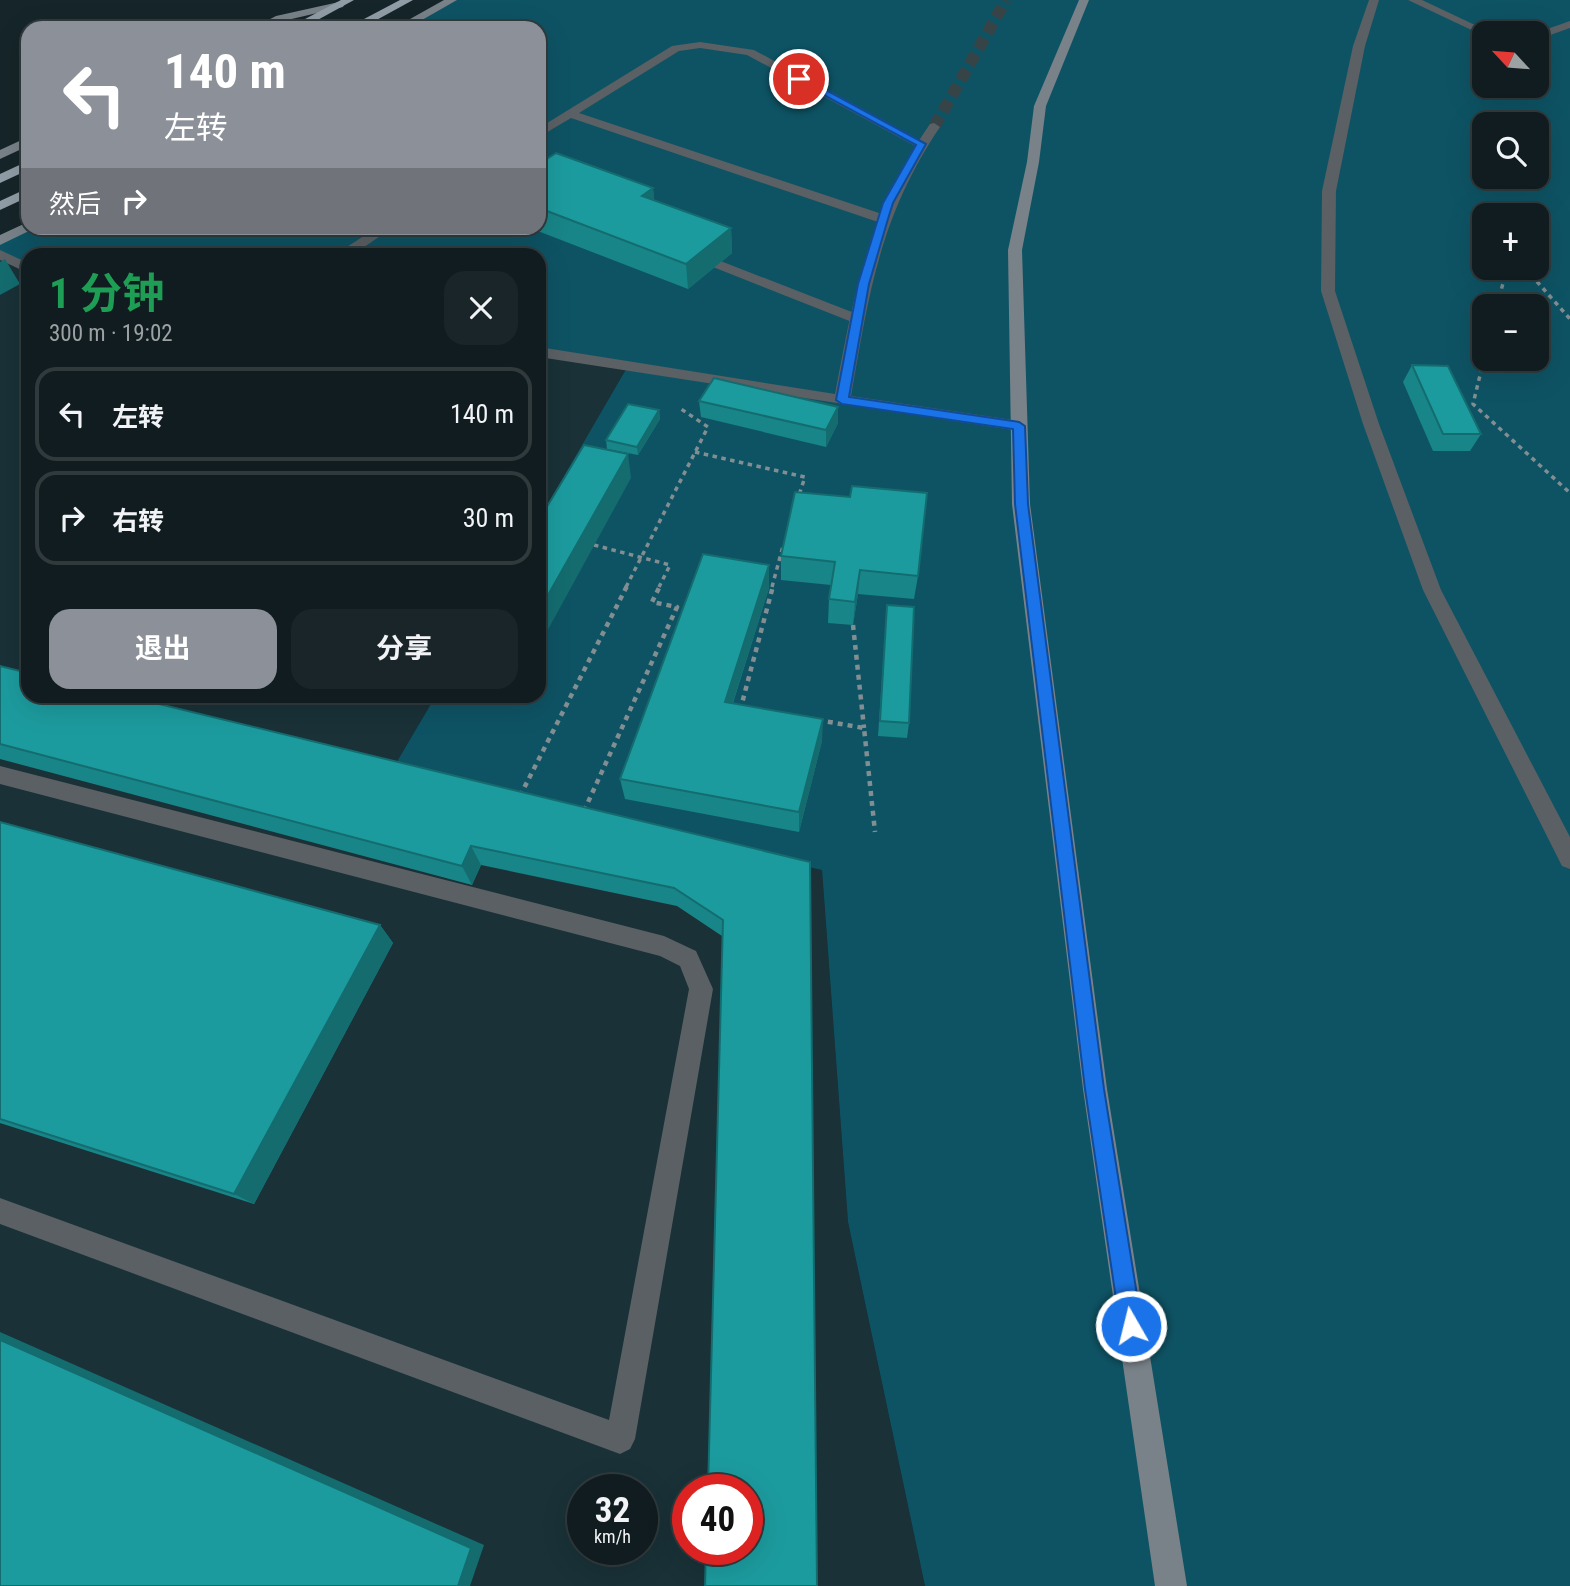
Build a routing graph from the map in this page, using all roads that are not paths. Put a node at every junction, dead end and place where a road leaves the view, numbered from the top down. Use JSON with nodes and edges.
{"nodes":[{"id":1,"x":408,"y":0,"type":"edge"},
{"id":2,"x":452,"y":0,"type":"edge"},
{"id":3,"x":1084,"y":0,"type":"edge"},
{"id":4,"x":1374,"y":0,"type":"edge"},
{"id":5,"x":1413,"y":0,"type":"edge"},
{"id":6,"x":344,"y":3,"type":"edge"},
{"id":7,"x":274,"y":21,"type":"edge"},
{"id":8,"x":309,"y":21,"type":"edge"},
{"id":9,"x":367,"y":21,"type":"edge"},
{"id":10,"x":413,"y":21,"type":"edge"},
{"id":11,"x":1570,"y":24,"type":"edge"},
{"id":12,"x":1472,"y":27,"type":"edge"},
{"id":13,"x":1549,"y":32,"type":"edge"},
{"id":14,"x":570,"y":114,"type":"junction"},
{"id":15,"x":934,"y":127,"type":"tunnel mouth"},
{"id":16,"x":546,"y":129,"type":"edge"},
{"id":17,"x":21,"y":144,"type":"edge"},
{"id":18,"x":921,"y":144,"type":"junction"},
{"id":19,"x":0,"y":155,"type":"edge"},
{"id":20,"x":21,"y":168,"type":"edge"},
{"id":21,"x":0,"y":179,"type":"edge"},
{"id":22,"x":21,"y":196,"type":"edge"},
{"id":23,"x":0,"y":206,"type":"edge"},
{"id":24,"x":883,"y":219,"type":"junction"},
{"id":25,"x":21,"y":230,"type":"edge"},
{"id":26,"x":374,"y":235,"type":"edge"},
{"id":27,"x":0,"y":240,"type":"edge"},
{"id":28,"x":353,"y":248,"type":"edge"},
{"id":29,"x":0,"y":254,"type":"edge"},
{"id":30,"x":718,"y":264,"type":"edge"},
{"id":31,"x":21,"y":265,"type":"edge"},
{"id":32,"x":858,"y":319,"type":"junction"},
{"id":33,"x":546,"y":353,"type":"edge"},
{"id":34,"x":842,"y":400,"type":"junction"},
{"id":35,"x":1019,"y":426,"type":"junction"},
{"id":36,"x":0,"y":775,"type":"edge"},
{"id":37,"x":1570,"y":859,"type":"edge"},
{"id":38,"x":0,"y":1211,"type":"edge"},
{"id":39,"x":1171,"y":1586,"type":"edge"}],
"edges":[{"from":1,"to":9,"type":"main road"},
{"from":2,"to":10,"type":"street"},
{"from":3,"to":35,"type":"street"},
{"from":4,"to":37,"type":"street"},
{"from":5,"to":12,"type":"street"},
{"from":6,"to":7,"type":"street"},
{"from":6,"to":8,"type":"main road"},
{"from":11,"to":13,"type":"street"},
{"from":14,"to":16,"type":"street"},
{"from":14,"to":18,"type":"street"},
{"from":14,"to":24,"type":"street"},
{"from":15,"to":18,"type":"street"},
{"from":17,"to":19,"type":"street"},
{"from":18,"to":24,"type":"street"},
{"from":20,"to":21,"type":"main road"},
{"from":22,"to":23,"type":"main road"},
{"from":24,"to":32,"type":"street"},
{"from":25,"to":27,"type":"street"},
{"from":26,"to":28,"type":"street"},
{"from":29,"to":31,"type":"street"},
{"from":30,"to":32,"type":"street"},
{"from":32,"to":34,"type":"street"},
{"from":33,"to":34,"type":"street"},
{"from":34,"to":35,"type":"street"},
{"from":35,"to":39,"type":"street"},
{"from":36,"to":38,"type":"street"}]}
